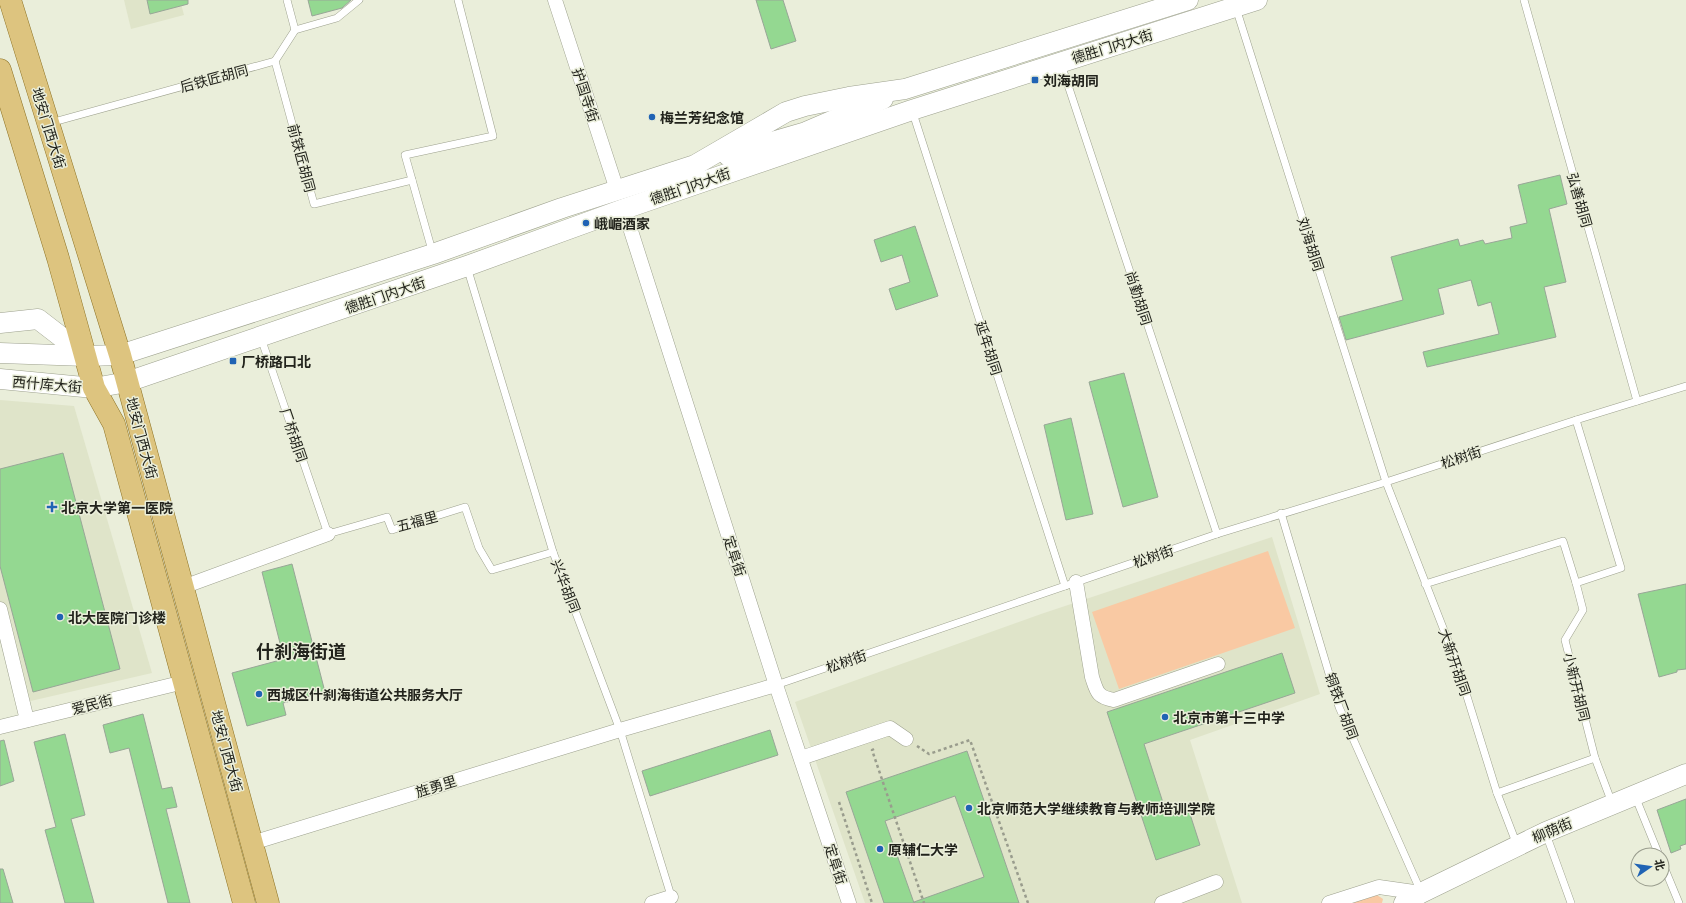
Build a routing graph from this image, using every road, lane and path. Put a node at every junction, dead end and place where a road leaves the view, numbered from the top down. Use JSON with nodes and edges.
{"nodes":[{"id":1,"x":10,"y":0,"type":"edge"},
{"id":2,"x":288,"y":0,"type":"edge"},
{"id":3,"x":359,"y":0,"type":"edge"},
{"id":4,"x":458,"y":0,"type":"edge"},
{"id":5,"x":555,"y":0,"type":"edge"},
{"id":6,"x":1188,"y":0,"type":"edge"},
{"id":7,"x":1257,"y":0,"type":"edge"},
{"id":8,"x":1524,"y":0,"type":"edge"},
{"id":9,"x":1234,"y":3,"type":"edge"},
{"id":10,"x":295,"y":30,"type":"junction"},
{"id":11,"x":275,"y":61,"type":"junction"},
{"id":12,"x":1061,"y":62,"type":"junction"},
{"id":13,"x":0,"y":70,"type":"edge"},
{"id":14,"x":912,"y":110,"type":"junction"},
{"id":15,"x":48,"y":124,"type":"junction"},
{"id":16,"x":698,"y":174,"type":"junction"},
{"id":17,"x":412,"y":180,"type":"junction"},
{"id":18,"x":617,"y":190,"type":"junction"},
{"id":19,"x":562,"y":208,"type":"junction"},
{"id":20,"x":624,"y":209,"type":"junction"},
{"id":21,"x":569,"y":229,"type":"junction"},
{"id":22,"x":434,"y":254,"type":"junction"},
{"id":23,"x":467,"y":266,"type":"junction"},
{"id":24,"x":0,"y":323,"type":"edge"},
{"id":25,"x":261,"y":337,"type":"junction"},
{"id":26,"x":0,"y":353,"type":"edge"},
{"id":27,"x":120,"y":355,"type":"junction"},
{"id":28,"x":86,"y":356,"type":"junction"},
{"id":29,"x":0,"y":379,"type":"edge"},
{"id":30,"x":127,"y":382,"type":"junction"},
{"id":31,"x":1686,"y":386,"type":"edge"},
{"id":32,"x":94,"y":388,"type":"junction"},
{"id":33,"x":1637,"y":401,"type":"junction"},
{"id":34,"x":1576,"y":420,"type":"junction"},
{"id":35,"x":1386,"y":482,"type":"junction"},
{"id":36,"x":1281,"y":514,"type":"junction"},
{"id":37,"x":328,"y":534,"type":"junction"},
{"id":38,"x":1217,"y":534,"type":"junction"},
{"id":39,"x":553,"y":552,"type":"junction"},
{"id":40,"x":1576,"y":583,"type":"junction"},
{"id":41,"x":1070,"y":584,"type":"junction"},
{"id":42,"x":1425,"y":584,"type":"junction"},
{"id":43,"x":183,"y":586,"type":"junction"},
{"id":44,"x":0,"y":609,"type":"edge"},
{"id":45,"x":1218,"y":664,"type":"dead end"},
{"id":46,"x":184,"y":682,"type":"junction"},
{"id":47,"x":776,"y":685,"type":"junction"},
{"id":48,"x":26,"y":720,"type":"junction"},
{"id":49,"x":0,"y":727,"type":"edge"},
{"id":50,"x":620,"y":730,"type":"junction"},
{"id":51,"x":906,"y":739,"type":"joint"},
{"id":52,"x":878,"y":748,"type":"dead end"},
{"id":53,"x":801,"y":758,"type":"junction"},
{"id":54,"x":1595,"y":758,"type":"junction"},
{"id":55,"x":1686,"y":774,"type":"edge"},
{"id":56,"x":1497,"y":793,"type":"junction"},
{"id":57,"x":1635,"y":795,"type":"junction"},
{"id":58,"x":839,"y":802,"type":"dead end"},
{"id":59,"x":1613,"y":804,"type":"junction"},
{"id":60,"x":1546,"y":832,"type":"junction"},
{"id":61,"x":252,"y":843,"type":"junction"},
{"id":62,"x":1517,"y":845,"type":"junction"},
{"id":63,"x":1656,"y":847,"type":"edge"},
{"id":64,"x":1670,"y":881,"type":"edge"},
{"id":65,"x":1216,"y":882,"type":"dead end"},
{"id":66,"x":1421,"y":892,"type":"junction"},
{"id":67,"x":672,"y":900,"type":"edge"},
{"id":68,"x":244,"y":903,"type":"edge"},
{"id":69,"x":268,"y":903,"type":"edge"},
{"id":70,"x":652,"y":903,"type":"edge"},
{"id":71,"x":849,"y":903,"type":"edge"},
{"id":72,"x":872,"y":903,"type":"edge"},
{"id":73,"x":924,"y":903,"type":"edge"},
{"id":74,"x":1028,"y":903,"type":"edge"},
{"id":75,"x":1162,"y":903,"type":"edge"},
{"id":76,"x":1328,"y":903,"type":"edge"},
{"id":77,"x":1404,"y":903,"type":"edge"},
{"id":78,"x":1571,"y":903,"type":"edge"},
{"id":79,"x":1679,"y":903,"type":"edge"}],
"edges":[{"from":1,"to":15,"type":"main road","name":"地安门西大街"},
{"from":2,"to":10,"type":"lane"},
{"from":3,"to":10,"type":"lane"},
{"from":4,"to":17,"type":"lane"},
{"from":5,"to":18,"type":"street","name":"护国寺街"},
{"from":6,"to":16,"type":"main road","name":"德胜门内大街"},
{"from":7,"to":9,"type":"main road","name":"德胜门内大街"},
{"from":8,"to":33,"type":"lane","name":"弘善胡同"},
{"from":9,"to":12,"type":"main road","name":"德胜门内大街"},
{"from":9,"to":35,"type":"lane","name":"刘海胡同"},
{"from":10,"to":11,"type":"lane"},
{"from":11,"to":15,"type":"lane","name":"后铁匠胡同"},
{"from":11,"to":17,"type":"lane","name":"前铁匠胡同"},
{"from":12,"to":14,"type":"main road","name":"德胜门内大街"},
{"from":12,"to":38,"type":"lane","name":"尚勤胡同"},
{"from":13,"to":28,"type":"main road","name":"地安门西大街"},
{"from":14,"to":16,"type":"main road","name":"德胜门内大街"},
{"from":14,"to":41,"type":"lane","name":"延年胡同"},
{"from":15,"to":27,"type":"main road","name":"地安门西大街"},
{"from":16,"to":18,"type":"main road","name":"德胜门内大街"},
{"from":16,"to":20,"type":"main road","name":"德胜门内大街"},
{"from":17,"to":22,"type":"lane"},
{"from":18,"to":19,"type":"main road","name":"德胜门内大街"},
{"from":18,"to":20,"type":"main road"},
{"from":19,"to":21,"type":"main road"},
{"from":19,"to":22,"type":"main road","name":"德胜门内大街"},
{"from":20,"to":21,"type":"main road","name":"德胜门内大街"},
{"from":20,"to":47,"type":"street","name":"定阜街"},
{"from":21,"to":23,"type":"main road","name":"德胜门内大街"},
{"from":22,"to":27,"type":"main road","name":"德胜门内大街"},
{"from":23,"to":25,"type":"main road","name":"德胜门内大街"},
{"from":23,"to":39,"type":"lane","name":"兴华胡同"},
{"from":24,"to":28,"type":"main road"},
{"from":25,"to":30,"type":"main road","name":"德胜门内大街"},
{"from":25,"to":37,"type":"lane","name":"厂桥胡同"},
{"from":26,"to":28,"type":"main road","name":"西什库大街"},
{"from":27,"to":28,"type":"main road","name":"德胜门内大街"},
{"from":27,"to":30,"type":"main road","name":"地安门西大街"},
{"from":28,"to":32,"type":"main road","name":"地安门西大街"},
{"from":29,"to":32,"type":"main road","name":"西什库大街"},
{"from":30,"to":32,"type":"main road","name":"西什库大街"},
{"from":30,"to":43,"type":"main road","name":"地安门西大街"},
{"from":31,"to":33,"type":"lane","name":"松树街"},
{"from":32,"to":46,"type":"main road","name":"地安门西大街"},
{"from":33,"to":34,"type":"lane","name":"松树街"},
{"from":34,"to":35,"type":"lane","name":"松树街"},
{"from":34,"to":40,"type":"lane"},
{"from":35,"to":36,"type":"lane","name":"松树街"},
{"from":35,"to":42,"type":"lane","name":"大新开胡同"},
{"from":36,"to":38,"type":"lane","name":"松树街"},
{"from":36,"to":66,"type":"lane","name":"铜铁厂胡同"},
{"from":37,"to":39,"type":"lane","name":"五福里"},
{"from":37,"to":43,"type":"street","name":"五福里"},
{"from":38,"to":41,"type":"lane","name":"松树街"},
{"from":39,"to":50,"type":"lane","name":"兴华胡同"},
{"from":40,"to":42,"type":"lane","name":"小新开胡同"},
{"from":40,"to":54,"type":"lane","name":"小新开胡同"},
{"from":41,"to":45,"type":"street"},
{"from":41,"to":47,"type":"lane","name":"松树街"},
{"from":42,"to":56,"type":"lane","name":"大新开胡同"},
{"from":43,"to":61,"type":"main road","name":"地安门西大街"},
{"from":44,"to":48,"type":"street"},
{"from":46,"to":48,"type":"street","name":"爱民街"},
{"from":46,"to":68,"type":"main road","name":"地安门西大街"},
{"from":47,"to":50,"type":"street","name":"松树街"},
{"from":47,"to":53,"type":"street","name":"定阜街"},
{"from":48,"to":49,"type":"street","name":"爱民街"},
{"from":50,"to":61,"type":"street","name":"旌勇里"},
{"from":50,"to":67,"type":"lane","name":"兴华胡同"},
{"from":51,"to":53,"type":"street"},
{"from":51,"to":74,"type":"path"},
{"from":52,"to":73,"type":"path"},
{"from":53,"to":71,"type":"street","name":"定阜街"},
{"from":54,"to":56,"type":"lane"},
{"from":54,"to":59,"type":"lane","name":"小新开胡同"},
{"from":55,"to":57,"type":"main road","name":"柳荫街"},
{"from":56,"to":62,"type":"lane","name":"大新开胡同"},
{"from":57,"to":59,"type":"main road","name":"柳荫街"},
{"from":57,"to":63,"type":"lane"},
{"from":58,"to":72,"type":"path"},
{"from":59,"to":60,"type":"main road","name":"柳荫街"},
{"from":60,"to":62,"type":"main road","name":"柳荫街"},
{"from":60,"to":78,"type":"lane"},
{"from":61,"to":69,"type":"main road","name":"地安门西大街"},
{"from":62,"to":66,"type":"main road","name":"柳荫街"},
{"from":64,"to":79,"type":"lane"},
{"from":65,"to":75,"type":"street"},
{"from":66,"to":76,"type":"street"},
{"from":66,"to":77,"type":"main road","name":"柳荫街"},
{"from":67,"to":70,"type":"street"}]}
